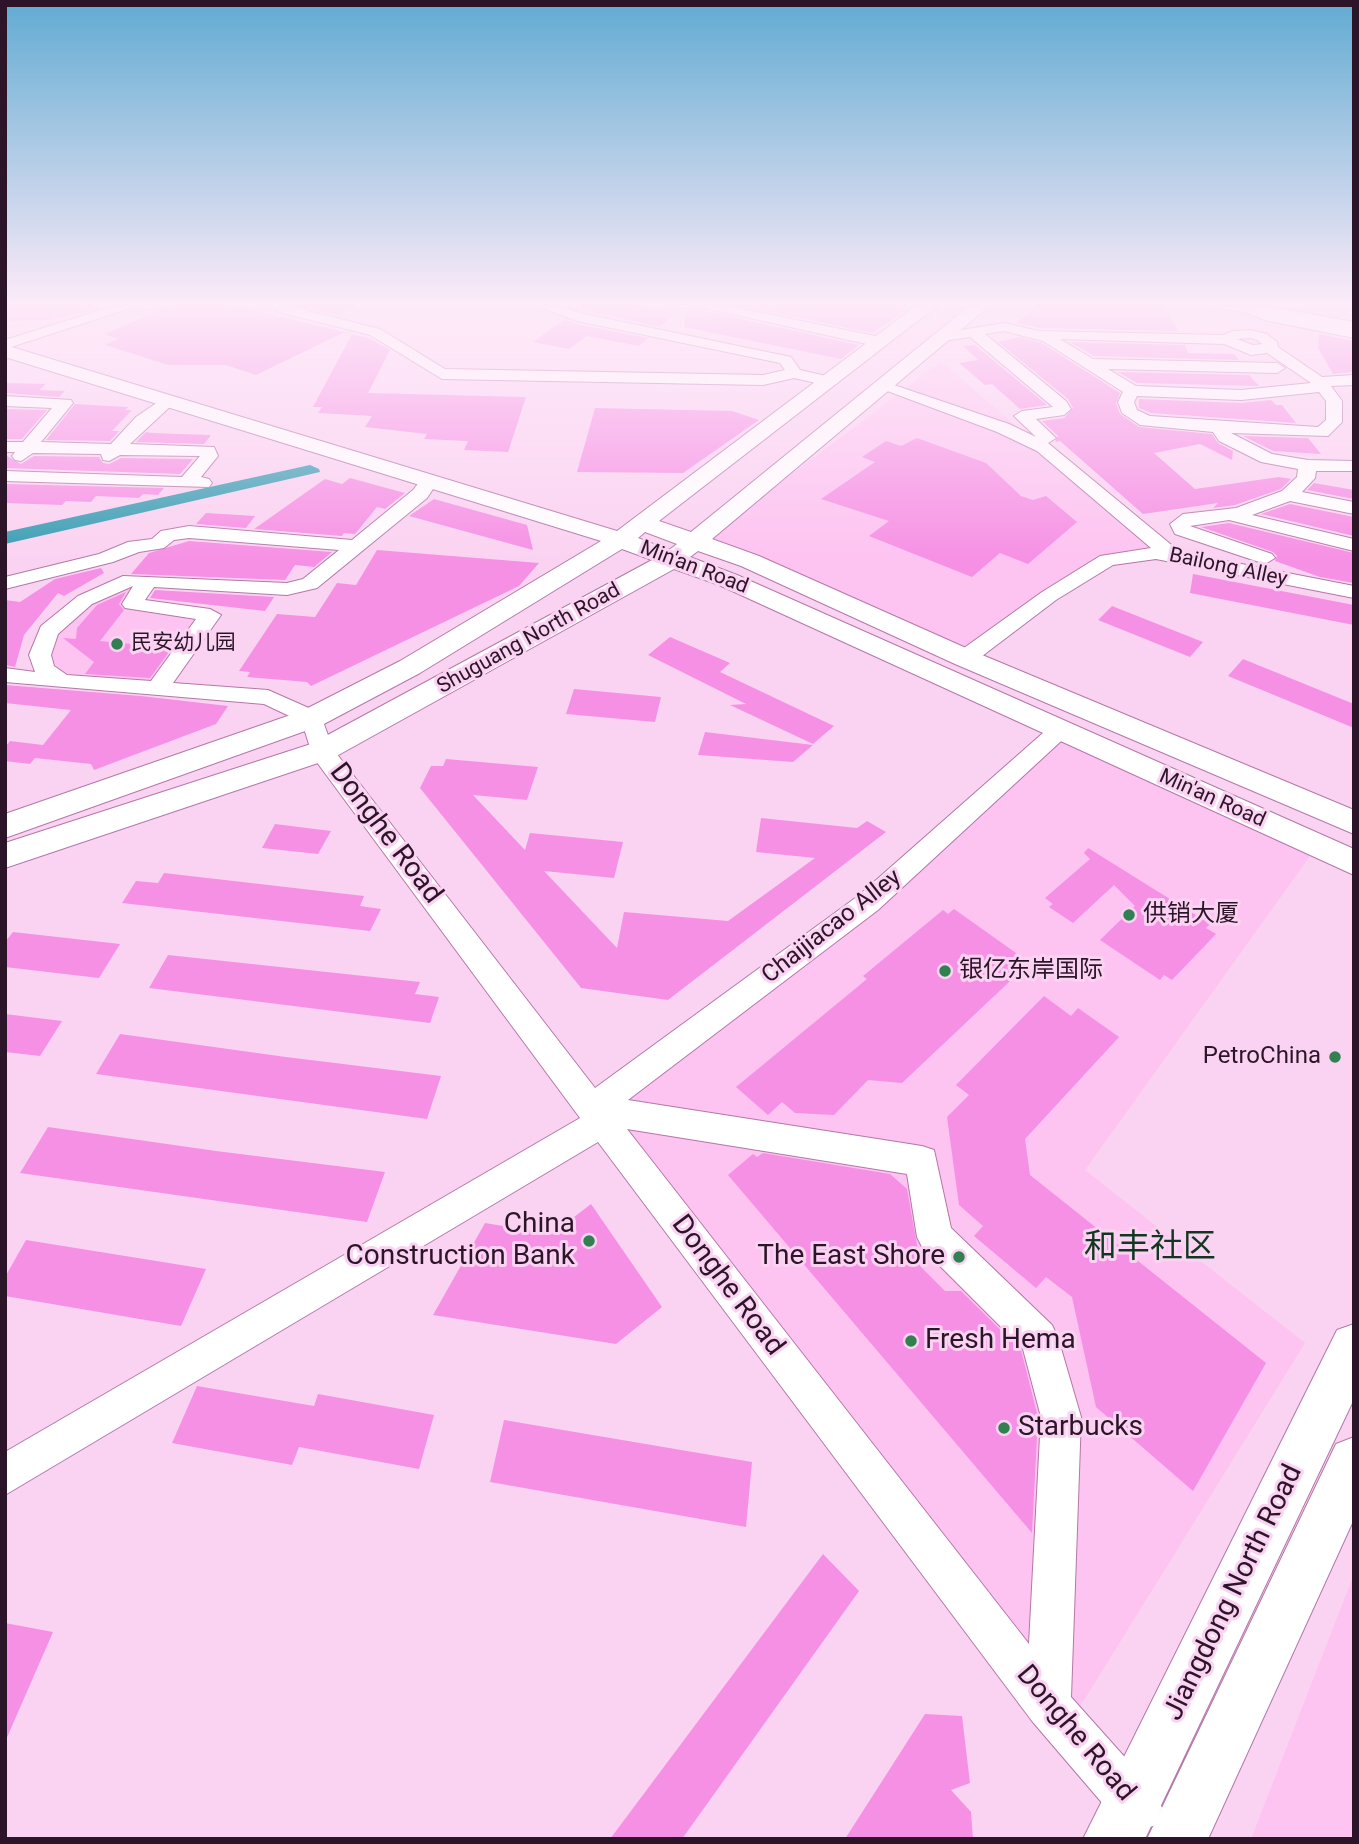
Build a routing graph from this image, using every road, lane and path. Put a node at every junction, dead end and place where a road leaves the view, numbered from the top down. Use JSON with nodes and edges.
{"nodes":[{"id":1,"x":132,"y":388,"type":"edge"},
{"id":2,"x":160,"y":388,"type":"edge"},
{"id":3,"x":820,"y":388,"type":"edge"},
{"id":4,"x":879,"y":388,"type":"edge"},
{"id":5,"x":888,"y":388,"type":"edge"},
{"id":6,"x":1045,"y":388,"type":"edge"},
{"id":7,"x":1127,"y":388,"type":"edge"},
{"id":8,"x":1297,"y":388,"type":"edge"},
{"id":9,"x":1323,"y":388,"type":"edge"},
{"id":10,"x":1132,"y":391,"type":"junction"},
{"id":11,"x":5,"y":401,"type":"edge"},
{"id":12,"x":168,"y":401,"type":"junction"},
{"id":13,"x":1334,"y":401,"type":"junction"},
{"id":14,"x":1354,"y":403,"type":"edge"},
{"id":15,"x":1219,"y":427,"type":"junction"},
{"id":16,"x":5,"y":447,"type":"edge"},
{"id":17,"x":28,"y":448,"type":"junction"},
{"id":18,"x":117,"y":448,"type":"junction"},
{"id":19,"x":1308,"y":465,"type":"junction"},
{"id":20,"x":1354,"y":466,"type":"edge"},
{"id":21,"x":5,"y":475,"type":"edge"},
{"id":22,"x":88,"y":479,"type":"junction"},
{"id":23,"x":430,"y":480,"type":"junction"},
{"id":24,"x":1289,"y":495,"type":"junction"},
{"id":25,"x":1354,"y":508,"type":"edge"},
{"id":26,"x":1230,"y":514,"type":"junction"},
{"id":27,"x":1142,"y":515,"type":"dead end"},
{"id":28,"x":642,"y":523,"type":"junction"},
{"id":29,"x":620,"y":540,"type":"junction"},
{"id":30,"x":693,"y":540,"type":"junction"},
{"id":31,"x":1354,"y":545,"type":"edge"},
{"id":32,"x":359,"y":546,"type":"junction"},
{"id":33,"x":1174,"y":557,"type":"junction"},
{"id":34,"x":673,"y":559,"type":"junction"},
{"id":35,"x":1354,"y":577,"type":"edge"},
{"id":36,"x":148,"y":581,"type":"junction"},
{"id":37,"x":5,"y":583,"type":"edge"},
{"id":38,"x":1354,"y":592,"type":"edge"},
{"id":39,"x":965,"y":658,"type":"junction"},
{"id":40,"x":5,"y":675,"type":"edge"},
{"id":41,"x":61,"y":682,"type":"junction"},
{"id":42,"x":157,"y":689,"type":"junction"},
{"id":43,"x":1060,"y":731,"type":"junction"},
{"id":44,"x":317,"y":734,"type":"junction"},
{"id":45,"x":1354,"y":823,"type":"edge"},
{"id":46,"x":5,"y":826,"type":"edge"},
{"id":47,"x":5,"y":856,"type":"edge"},
{"id":48,"x":1354,"y":863,"type":"edge"},
{"id":49,"x":597,"y":1116,"type":"junction"},
{"id":50,"x":1354,"y":1347,"type":"edge"},
{"id":51,"x":1354,"y":1462,"type":"edge"},
{"id":52,"x":5,"y":1475,"type":"edge"},
{"id":53,"x":1048,"y":1705,"type":"junction"},
{"id":54,"x":1137,"y":1827,"type":"edge"},
{"id":55,"x":1177,"y":1839,"type":"edge"}],
"edges":[{"from":1,"to":12,"type":"main road","name":"Min'an Road"},
{"from":2,"to":28,"type":"main road","name":"Min'an Road"},
{"from":3,"to":28,"type":"main road","name":"Shuguang North Road"},
{"from":4,"to":30,"type":"main road","name":"Shuguang North Road"},
{"from":5,"to":33,"type":"street"},
{"from":6,"to":27,"type":"street"},
{"from":7,"to":10,"type":"street"},
{"from":8,"to":10,"type":"street"},
{"from":9,"to":13,"type":"street"},
{"from":10,"to":15,"type":"street"},
{"from":11,"to":17,"type":"street"},
{"from":12,"to":18,"type":"street"},
{"from":12,"to":23,"type":"main road","name":"Min'an Road"},
{"from":13,"to":14,"type":"street"},
{"from":13,"to":15,"type":"street"},
{"from":15,"to":19,"type":"street"},
{"from":16,"to":17,"type":"street"},
{"from":17,"to":18,"type":"street"},
{"from":17,"to":21,"type":"street"},
{"from":18,"to":22,"type":"street"},
{"from":18,"to":22,"type":"street"},
{"from":19,"to":20,"type":"street"},
{"from":19,"to":24,"type":"street"},
{"from":21,"to":22,"type":"street"},
{"from":23,"to":29,"type":"main road","name":"Min'an Road"},
{"from":23,"to":32,"type":"street"},
{"from":24,"to":25,"type":"street"},
{"from":24,"to":26,"type":"street"},
{"from":26,"to":31,"type":"street"},
{"from":26,"to":35,"type":"street"},
{"from":28,"to":29,"type":"main road","name":"Shuguang North Road"},
{"from":28,"to":30,"type":"main road","name":"Min'an Road"},
{"from":29,"to":34,"type":"main road","name":"Min'an Road"},
{"from":29,"to":44,"type":"main road","name":"Shuguang North Road"},
{"from":30,"to":34,"type":"main road","name":"Shuguang North Road"},
{"from":30,"to":39,"type":"main road","name":"Min'an Road"},
{"from":32,"to":36,"type":"street"},
{"from":32,"to":37,"type":"street"},
{"from":33,"to":38,"type":"street","name":"Bailong Alley"},
{"from":33,"to":39,"type":"street","name":"Bailong Alley"},
{"from":34,"to":43,"type":"main road","name":"Min'an Road"},
{"from":34,"to":44,"type":"main road","name":"Shuguang North Road"},
{"from":36,"to":41,"type":"street"},
{"from":36,"to":42,"type":"street"},
{"from":39,"to":45,"type":"main road","name":"Min'an Road"},
{"from":40,"to":41,"type":"street"},
{"from":41,"to":42,"type":"street"},
{"from":42,"to":44,"type":"street"},
{"from":43,"to":48,"type":"main road","name":"Min'an Road"},
{"from":43,"to":49,"type":"street","name":"Chaijiacao Alley"},
{"from":44,"to":46,"type":"main road","name":"Shuguang North Road"},
{"from":44,"to":47,"type":"main road","name":"Shuguang North Road"},
{"from":44,"to":49,"type":"street","name":"Donghe Road"},
{"from":49,"to":52,"type":"street","name":"Chaijiacao Alley"},
{"from":49,"to":53,"type":"street","name":"Donghe Road"},
{"from":49,"to":53,"type":"street"},
{"from":50,"to":54,"type":"main road","name":"Jiangdong North Road"},
{"from":51,"to":55,"type":"main road","name":"Jiangdong North Road"},
{"from":53,"to":54,"type":"street","name":"Donghe Road"}]}
